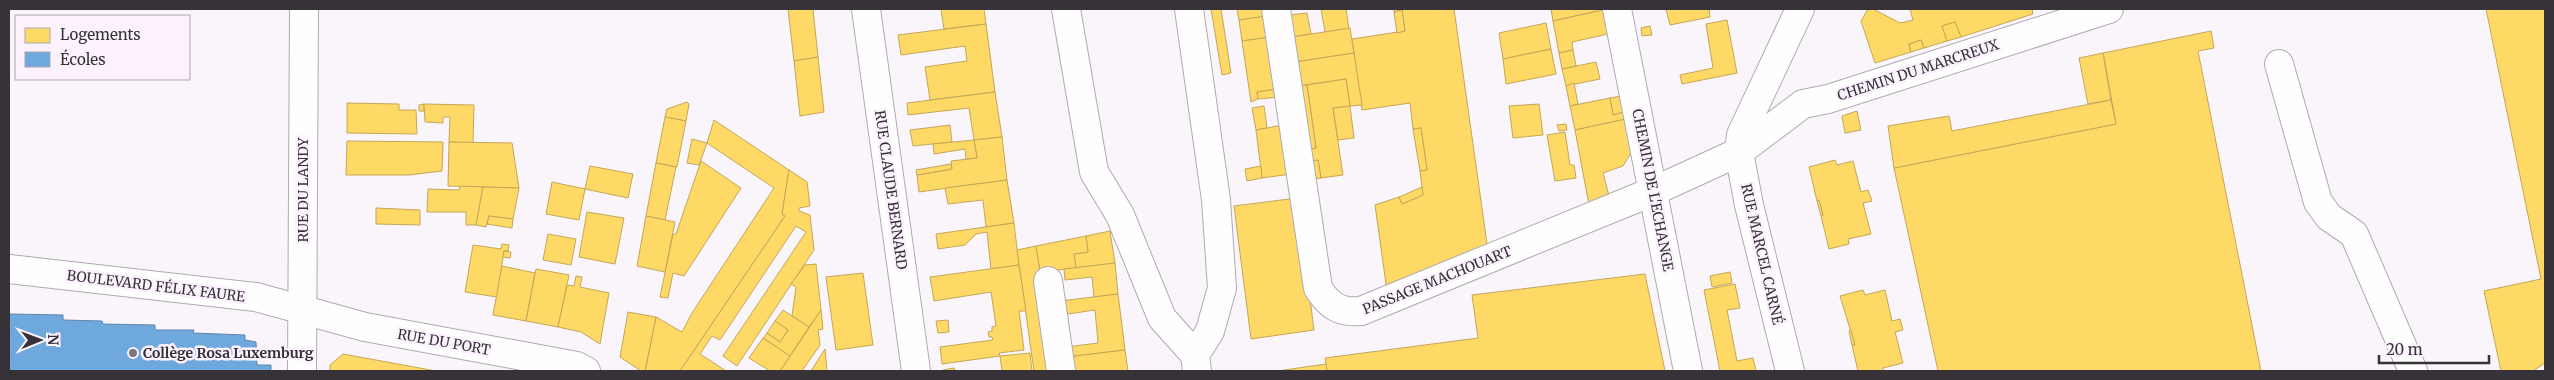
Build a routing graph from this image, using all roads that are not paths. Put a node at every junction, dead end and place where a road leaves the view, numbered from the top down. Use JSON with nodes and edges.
{"nodes":[{"id":1,"x":304,"y":9,"type":"edge"},
{"id":2,"x":866,"y":9,"type":"edge"},
{"id":3,"x":1066,"y":9,"type":"edge"},
{"id":4,"x":1189,"y":9,"type":"edge"},
{"id":5,"x":1276,"y":9,"type":"edge"},
{"id":6,"x":1617,"y":9,"type":"edge"},
{"id":7,"x":1800,"y":9,"type":"edge"},
{"id":8,"x":2109,"y":9,"type":"edge"},
{"id":9,"x":2279,"y":64,"type":"dead end"},
{"id":10,"x":1740,"y":144,"type":"junction"},
{"id":11,"x":1654,"y":191,"type":"junction"},
{"id":12,"x":9,"y":269,"type":"edge"},
{"id":13,"x":1048,"y":281,"type":"dead end"},
{"id":14,"x":302,"y":311,"type":"junction"},
{"id":15,"x":1196,"y":363,"type":"edge"},
{"id":16,"x":302,"y":371,"type":"edge"},
{"id":17,"x":586,"y":371,"type":"edge"},
{"id":18,"x":916,"y":371,"type":"edge"},
{"id":19,"x":1061,"y":371,"type":"edge"},
{"id":20,"x":1688,"y":371,"type":"edge"},
{"id":21,"x":1790,"y":371,"type":"edge"},
{"id":22,"x":2413,"y":371,"type":"edge"}],
"edges":[{"from":1,"to":14,"type":"street","name":"RUE DU LANDY"},
{"from":2,"to":18,"type":"street","name":"RUE CLAUDE BERNARD"},
{"from":3,"to":15,"type":"street"},
{"from":4,"to":15,"type":"street"},
{"from":5,"to":11,"type":"street","name":"PASSAGE MACHOUART"},
{"from":6,"to":11,"type":"street","name":"CHEMIN DE L'ECHANGE"},
{"from":7,"to":10,"type":"street"},
{"from":8,"to":10,"type":"street","name":"CHEMIN DU MARCREUX"},
{"from":9,"to":22,"type":"street"},
{"from":10,"to":11,"type":"street","name":"PASSAGE MACHOUART"},
{"from":10,"to":21,"type":"street","name":"RUE MARCEL CARNÉ"},
{"from":11,"to":20,"type":"street","name":"CHEMIN DE L'ECHANGE"},
{"from":12,"to":14,"type":"street","name":"BOULEVARD FÉLIX FAURE"},
{"from":13,"to":19,"type":"street"},
{"from":14,"to":16,"type":"street","name":"RUE DU LANDY"},
{"from":14,"to":17,"type":"street","name":"RUE DU PORT"}]}
